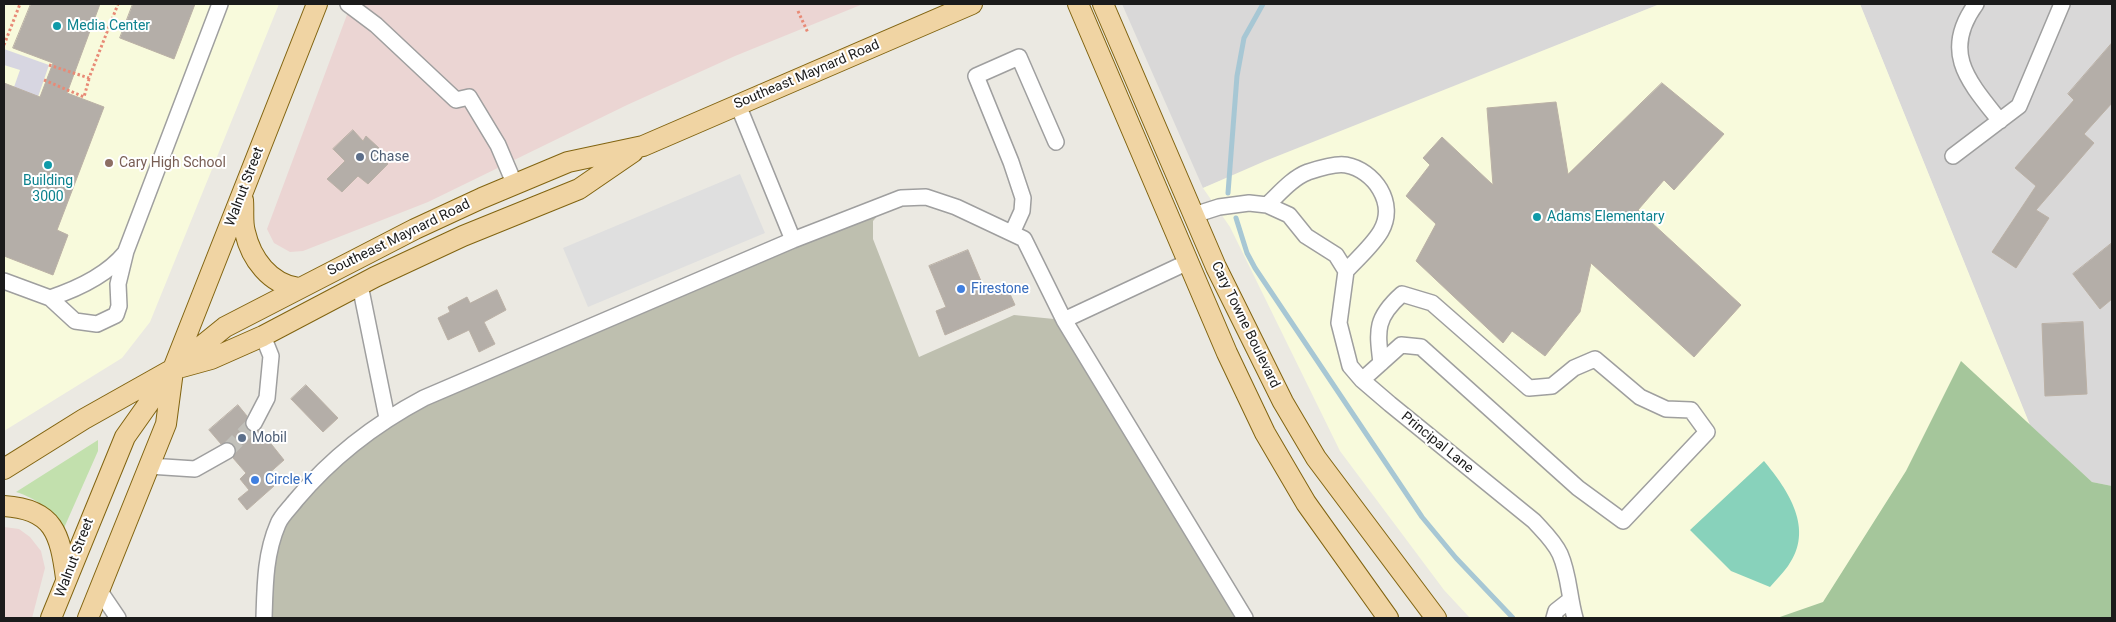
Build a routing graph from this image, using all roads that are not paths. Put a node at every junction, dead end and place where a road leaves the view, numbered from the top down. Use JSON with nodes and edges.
{"nodes":[{"id":1,"x":220,"y":4,"type":"edge"},
{"id":2,"x":317,"y":4,"type":"edge"},
{"id":3,"x":348,"y":4,"type":"edge"},
{"id":4,"x":972,"y":4,"type":"edge"},
{"id":5,"x":1078,"y":4,"type":"edge"},
{"id":6,"x":1104,"y":4,"type":"edge"},
{"id":7,"x":1976,"y":4,"type":"edge"},
{"id":8,"x":2062,"y":4,"type":"edge"},
{"id":9,"x":738,"y":105,"type":"junction"},
{"id":10,"x":2000,"y":120,"type":"junction"},
{"id":11,"x":1056,"y":142,"type":"dead end"},
{"id":12,"x":643,"y":146,"type":"junction"},
{"id":13,"x":1953,"y":156,"type":"dead end"},
{"id":14,"x":515,"y":184,"type":"junction"},
{"id":15,"x":243,"y":192,"type":"junction"},
{"id":16,"x":1267,"y":205,"type":"junction"},
{"id":17,"x":1194,"y":215,"type":"junction"},
{"id":18,"x":1012,"y":233,"type":"junction"},
{"id":19,"x":793,"y":240,"type":"junction"},
{"id":20,"x":126,"y":251,"type":"junction"},
{"id":21,"x":1188,"y":262,"type":"junction"},
{"id":22,"x":1346,"y":271,"type":"junction"},
{"id":23,"x":4,"y":281,"type":"edge"},
{"id":24,"x":360,"y":285,"type":"junction"},
{"id":25,"x":298,"y":288,"type":"junction"},
{"id":26,"x":50,"y":298,"type":"junction"},
{"id":27,"x":1064,"y":320,"type":"junction"},
{"id":28,"x":263,"y":336,"type":"junction"},
{"id":29,"x":1381,"y":363,"type":"junction"},
{"id":30,"x":173,"y":369,"type":"junction"},
{"id":31,"x":1362,"y":380,"type":"junction"},
{"id":32,"x":388,"y":418,"type":"junction"},
{"id":33,"x":254,"y":424,"type":"tunnel mouth"},
{"id":34,"x":227,"y":451,"type":"tunnel mouth"},
{"id":35,"x":149,"y":466,"type":"junction"},
{"id":36,"x":4,"y":469,"type":"edge"},
{"id":37,"x":4,"y":506,"type":"edge"},
{"id":38,"x":66,"y":580,"type":"junction"},
{"id":39,"x":99,"y":590,"type":"junction"},
{"id":40,"x":1570,"y":600,"type":"junction"},
{"id":41,"x":52,"y":618,"type":"edge"},
{"id":42,"x":88,"y":618,"type":"edge"},
{"id":43,"x":118,"y":618,"type":"edge"},
{"id":44,"x":264,"y":618,"type":"edge"},
{"id":45,"x":1246,"y":618,"type":"edge"},
{"id":46,"x":1388,"y":618,"type":"edge"},
{"id":47,"x":1436,"y":618,"type":"edge"},
{"id":48,"x":1554,"y":618,"type":"edge"},
{"id":49,"x":1575,"y":618,"type":"edge"}],
"edges":[{"from":1,"to":20,"type":"street"},
{"from":2,"to":15,"type":"main road","name":"Walnut Street"},
{"from":3,"to":14,"type":"street"},
{"from":4,"to":9,"type":"main road","name":"Southeast Maynard Road"},
{"from":5,"to":21,"type":"main road","name":"Cary Towne Boulevard"},
{"from":6,"to":17,"type":"main road","name":"Cary Towne Boulevard"},
{"from":7,"to":10,"type":"street"},
{"from":8,"to":10,"type":"street"},
{"from":9,"to":12,"type":"main road","name":"Southeast Maynard Road"},
{"from":9,"to":19,"type":"street"},
{"from":10,"to":13,"type":"street"},
{"from":11,"to":18,"type":"street"},
{"from":12,"to":14,"type":"main road","name":"Southeast Maynard Road"},
{"from":12,"to":24,"type":"main road","name":"Southeast Maynard Road"},
{"from":14,"to":25,"type":"main road","name":"Southeast Maynard Road"},
{"from":15,"to":25,"type":"main road"},
{"from":15,"to":30,"type":"main road","name":"Walnut Street"},
{"from":16,"to":17,"type":"street"},
{"from":16,"to":22,"type":"street"},
{"from":16,"to":22,"type":"street"},
{"from":17,"to":47,"type":"main road","name":"Cary Towne Boulevard"},
{"from":18,"to":19,"type":"street"},
{"from":18,"to":27,"type":"street"},
{"from":19,"to":32,"type":"street"},
{"from":20,"to":26,"type":"street"},
{"from":20,"to":26,"type":"street"},
{"from":21,"to":27,"type":"street"},
{"from":21,"to":46,"type":"main road","name":"Cary Towne Boulevard"},
{"from":22,"to":31,"type":"street","name":"Principal Lane"},
{"from":23,"to":26,"type":"street"},
{"from":24,"to":28,"type":"main road","name":"Southeast Maynard Road"},
{"from":24,"to":32,"type":"street"},
{"from":25,"to":30,"type":"main road","name":"Southeast Maynard Road"},
{"from":27,"to":45,"type":"street"},
{"from":28,"to":30,"type":"main road","name":"Southeast Maynard Road"},
{"from":28,"to":33,"type":"street"},
{"from":29,"to":29,"type":"street"},
{"from":29,"to":31,"type":"street"},
{"from":30,"to":35,"type":"main road","name":"Walnut Street"},
{"from":30,"to":36,"type":"main road","name":"Southeast Maynard Road"},
{"from":30,"to":38,"type":"main road","name":"Walnut Street"},
{"from":31,"to":40,"type":"street","name":"Principal Lane"},
{"from":32,"to":44,"type":"street"},
{"from":34,"to":35,"type":"street"},
{"from":35,"to":39,"type":"main road","name":"Walnut Street"},
{"from":37,"to":38,"type":"main road"},
{"from":38,"to":41,"type":"main road","name":"Walnut Street"},
{"from":39,"to":42,"type":"main road","name":"Walnut Street"},
{"from":39,"to":43,"type":"street"},
{"from":40,"to":48,"type":"street"},
{"from":40,"to":49,"type":"street","name":"Principal Lane"}]}
